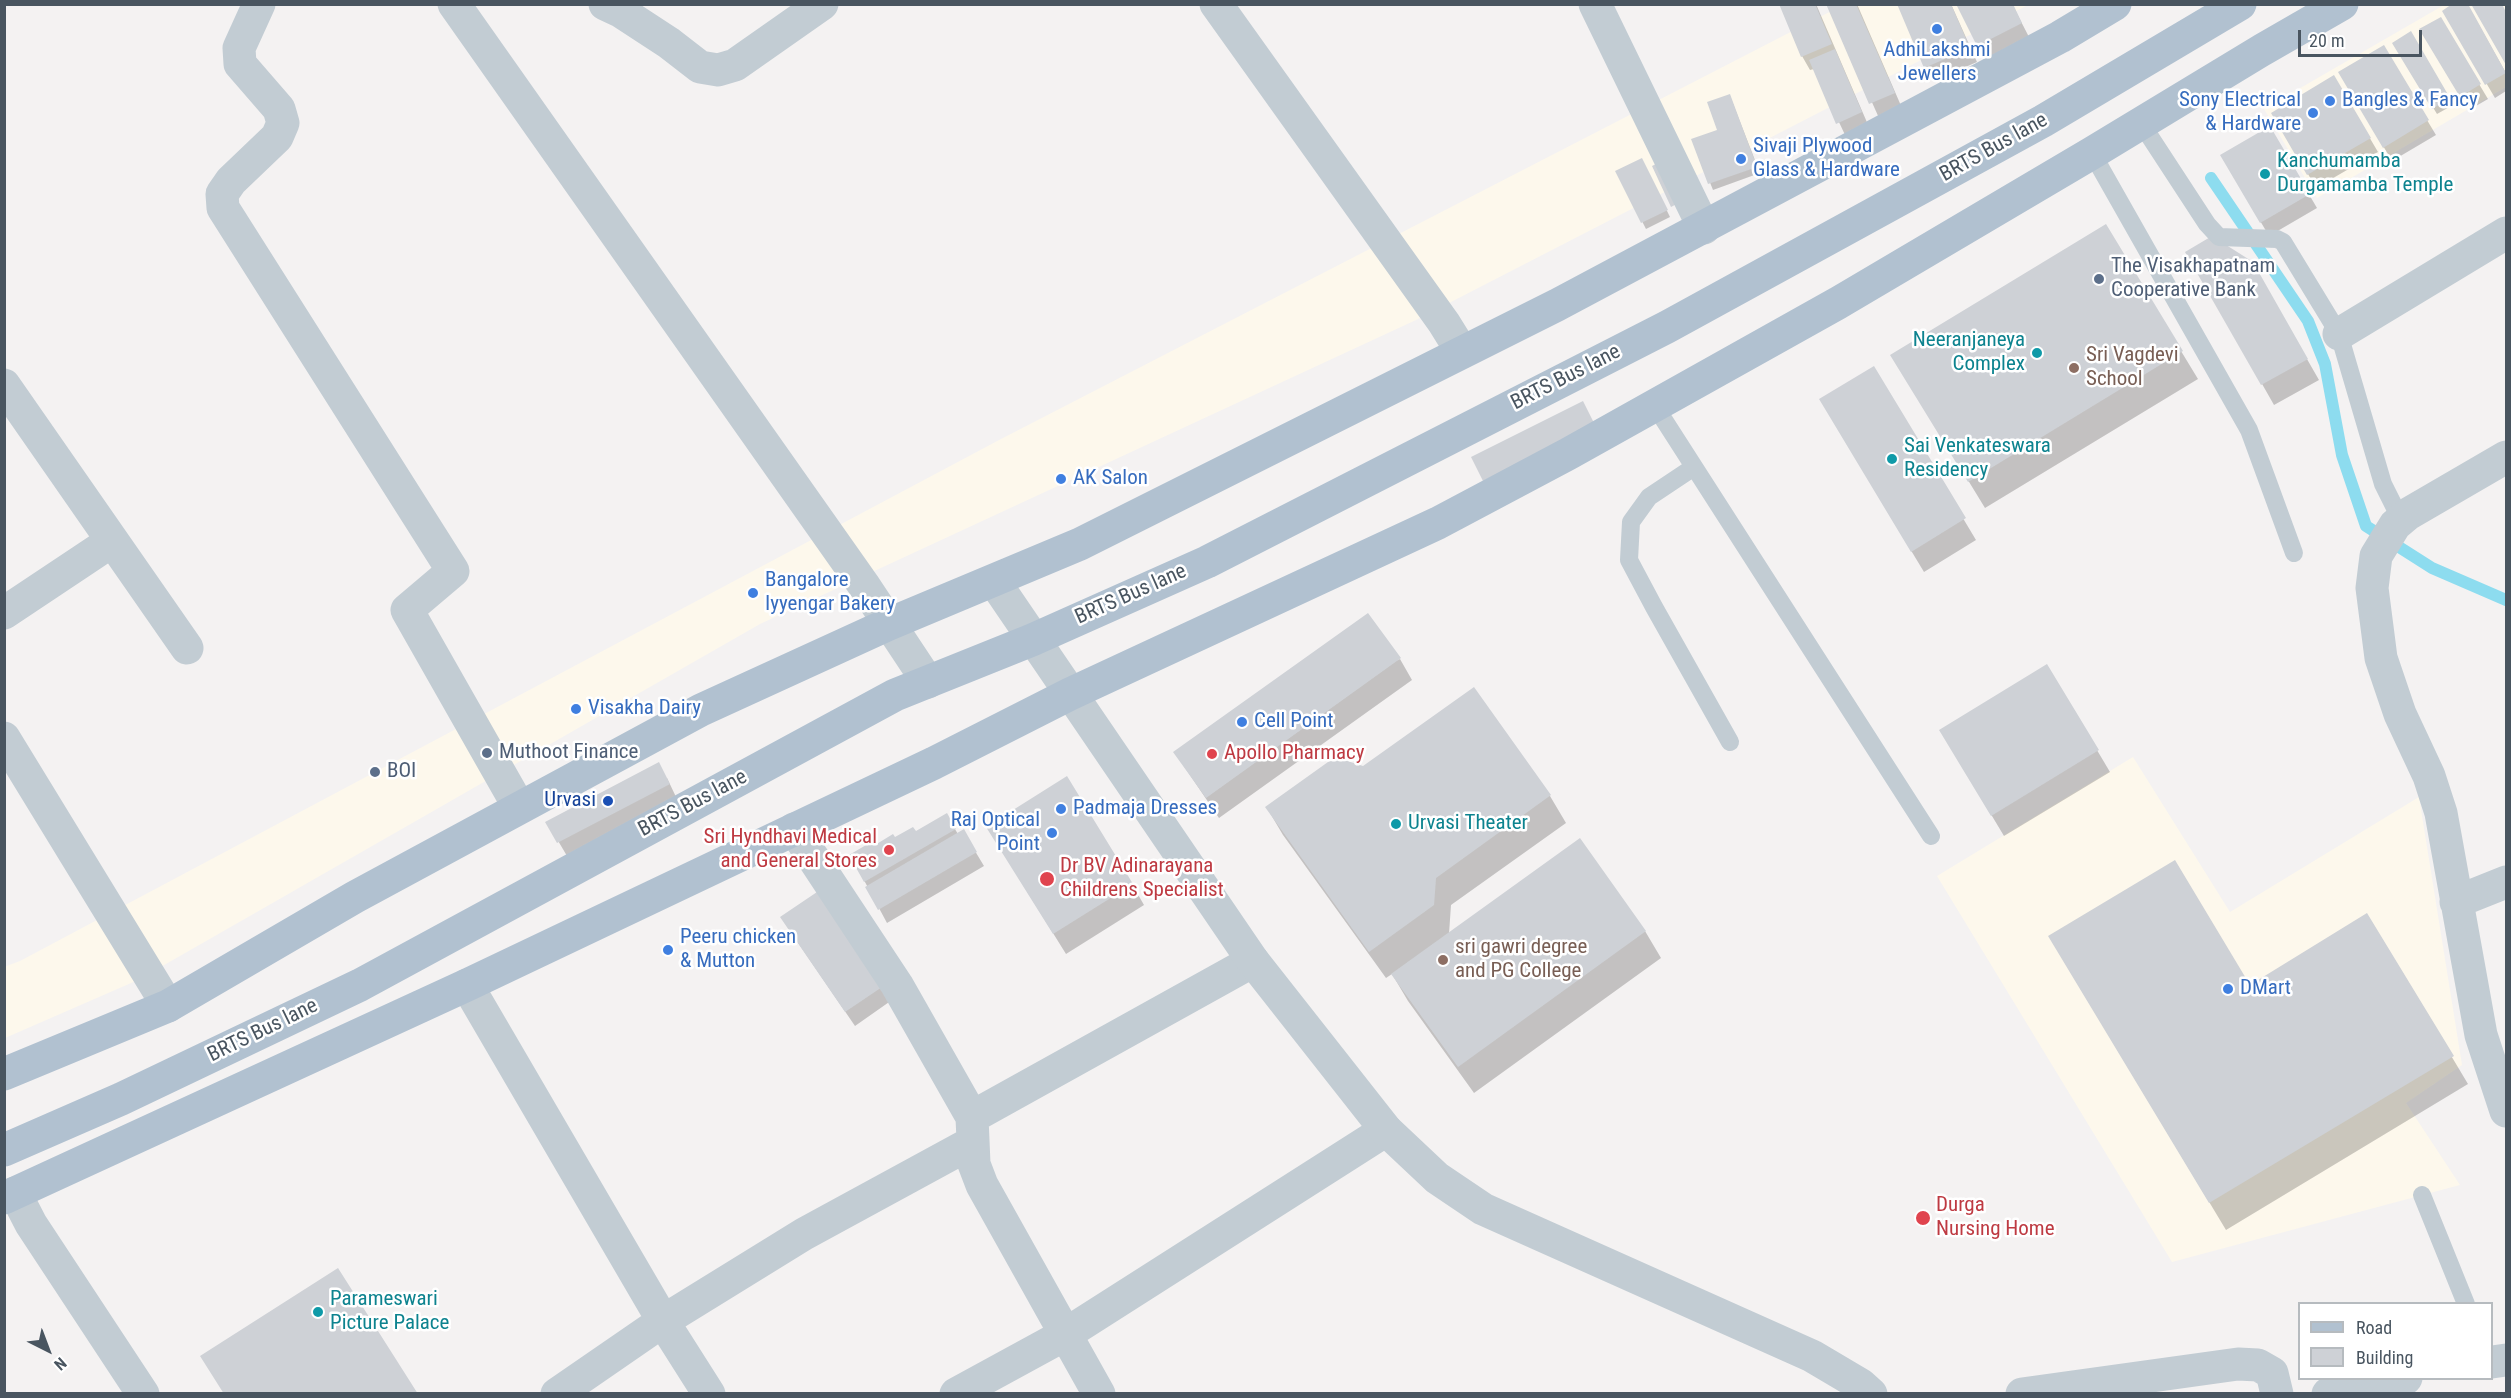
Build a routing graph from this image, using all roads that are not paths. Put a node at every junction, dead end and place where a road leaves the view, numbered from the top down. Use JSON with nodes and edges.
{"nodes":[{"id":1,"x":259,"y":4,"type":"edge"},
{"id":2,"x":454,"y":4,"type":"edge"},
{"id":3,"x":605,"y":4,"type":"edge"},
{"id":4,"x":822,"y":4,"type":"edge"},
{"id":5,"x":1215,"y":4,"type":"edge"},
{"id":6,"x":1595,"y":4,"type":"edge"},
{"id":7,"x":2115,"y":4,"type":"edge"},
{"id":8,"x":2240,"y":4,"type":"edge"},
{"id":9,"x":2342,"y":4,"type":"edge"},
{"id":10,"x":2141,"y":123,"type":"junction"},
{"id":11,"x":2092,"y":153,"type":"junction"},
{"id":12,"x":1704,"y":228,"type":"junction"},
{"id":13,"x":2506,"y":234,"type":"edge"},
{"id":14,"x":2339,"y":334,"type":"junction"},
{"id":15,"x":1462,"y":352,"type":"junction"},
{"id":16,"x":4,"y":386,"type":"edge"},
{"id":17,"x":1656,"y":406,"type":"junction"},
{"id":18,"x":2506,"y":457,"type":"edge"},
{"id":19,"x":1694,"y":467,"type":"junction"},
{"id":20,"x":2398,"y":523,"type":"junction"},
{"id":21,"x":112,"y":541,"type":"junction"},
{"id":22,"x":2294,"y":553,"type":"dead end"},
{"id":23,"x":994,"y":581,"type":"junction"},
{"id":24,"x":4,"y":613,"type":"edge"},
{"id":25,"x":889,"y":624,"type":"junction"},
{"id":26,"x":1032,"y":640,"type":"junction"},
{"id":27,"x":187,"y":648,"type":"dead end"},
{"id":28,"x":928,"y":682,"type":"junction"},
{"id":29,"x":1070,"y":694,"type":"junction"},
{"id":30,"x":4,"y":738,"type":"edge"},
{"id":31,"x":1730,"y":742,"type":"dead end"},
{"id":32,"x":519,"y":807,"type":"junction"},
{"id":33,"x":794,"y":829,"type":"junction"},
{"id":34,"x":1931,"y":836,"type":"dead end"},
{"id":35,"x":2506,"y":882,"type":"edge"},
{"id":36,"x":2456,"y":902,"type":"junction"},
{"id":37,"x":1253,"y":961,"type":"junction"},
{"id":38,"x":467,"y":985,"type":"junction"},
{"id":39,"x":168,"y":1006,"type":"junction"},
{"id":40,"x":4,"y":1074,"type":"edge"},
{"id":41,"x":2506,"y":1112,"type":"edge"},
{"id":42,"x":973,"y":1130,"type":"junction"},
{"id":43,"x":1386,"y":1130,"type":"junction"},
{"id":44,"x":4,"y":1150,"type":"edge"},
{"id":45,"x":10,"y":1195,"type":"edge"},
{"id":46,"x":2422,"y":1195,"type":"dead end"},
{"id":47,"x":2465,"y":1302,"type":"edge"},
{"id":48,"x":663,"y":1321,"type":"junction"},
{"id":49,"x":1066,"y":1334,"type":"junction"},
{"id":50,"x":2396,"y":1380,"type":"edge"},
{"id":51,"x":143,"y":1394,"type":"edge"},
{"id":52,"x":557,"y":1394,"type":"edge"},
{"id":53,"x":709,"y":1394,"type":"edge"},
{"id":54,"x":956,"y":1394,"type":"edge"},
{"id":55,"x":1100,"y":1394,"type":"edge"},
{"id":56,"x":1871,"y":1394,"type":"edge"},
{"id":57,"x":2022,"y":1394,"type":"edge"},
{"id":58,"x":2277,"y":1394,"type":"edge"},
{"id":59,"x":2328,"y":1394,"type":"edge"}],
"edges":[{"from":1,"to":32,"type":"street"},
{"from":2,"to":25,"type":"street"},
{"from":3,"to":4,"type":"street"},
{"from":5,"to":15,"type":"street"},
{"from":6,"to":12,"type":"street"},
{"from":7,"to":12,"type":"main road"},
{"from":8,"to":26,"type":"main road","name":"BRTS Bus lane"},
{"from":9,"to":10,"type":"main road"},
{"from":10,"to":11,"type":"main road"},
{"from":10,"to":14,"type":"lane"},
{"from":11,"to":17,"type":"main road"},
{"from":11,"to":22,"type":"lane"},
{"from":12,"to":15,"type":"main road"},
{"from":13,"to":14,"type":"street"},
{"from":14,"to":20,"type":"lane"},
{"from":15,"to":23,"type":"main road"},
{"from":16,"to":21,"type":"street"},
{"from":17,"to":19,"type":"lane"},
{"from":17,"to":29,"type":"main road"},
{"from":18,"to":20,"type":"street"},
{"from":19,"to":31,"type":"lane"},
{"from":19,"to":34,"type":"lane"},
{"from":20,"to":36,"type":"street"},
{"from":21,"to":24,"type":"street"},
{"from":21,"to":27,"type":"street"},
{"from":23,"to":25,"type":"main road"},
{"from":23,"to":26,"type":"street"},
{"from":25,"to":28,"type":"street"},
{"from":25,"to":32,"type":"main road"},
{"from":26,"to":28,"type":"main road","name":"BRTS Bus lane"},
{"from":26,"to":29,"type":"street"},
{"from":28,"to":44,"type":"main road","name":"BRTS Bus lane"},
{"from":29,"to":33,"type":"main road"},
{"from":29,"to":37,"type":"street"},
{"from":30,"to":39,"type":"street"},
{"from":32,"to":39,"type":"main road"},
{"from":33,"to":38,"type":"main road"},
{"from":33,"to":42,"type":"street"},
{"from":35,"to":36,"type":"street"},
{"from":36,"to":41,"type":"street"},
{"from":37,"to":42,"type":"street"},
{"from":37,"to":43,"type":"street"},
{"from":38,"to":45,"type":"main road"},
{"from":38,"to":48,"type":"street"},
{"from":39,"to":40,"type":"main road"},
{"from":42,"to":48,"type":"street"},
{"from":42,"to":49,"type":"street"},
{"from":43,"to":49,"type":"street"},
{"from":43,"to":56,"type":"street"},
{"from":45,"to":51,"type":"street"},
{"from":46,"to":47,"type":"lane"},
{"from":48,"to":52,"type":"street"},
{"from":48,"to":53,"type":"street"},
{"from":49,"to":54,"type":"street"},
{"from":49,"to":55,"type":"street"},
{"from":50,"to":59,"type":"street"},
{"from":57,"to":58,"type":"street"}]}
